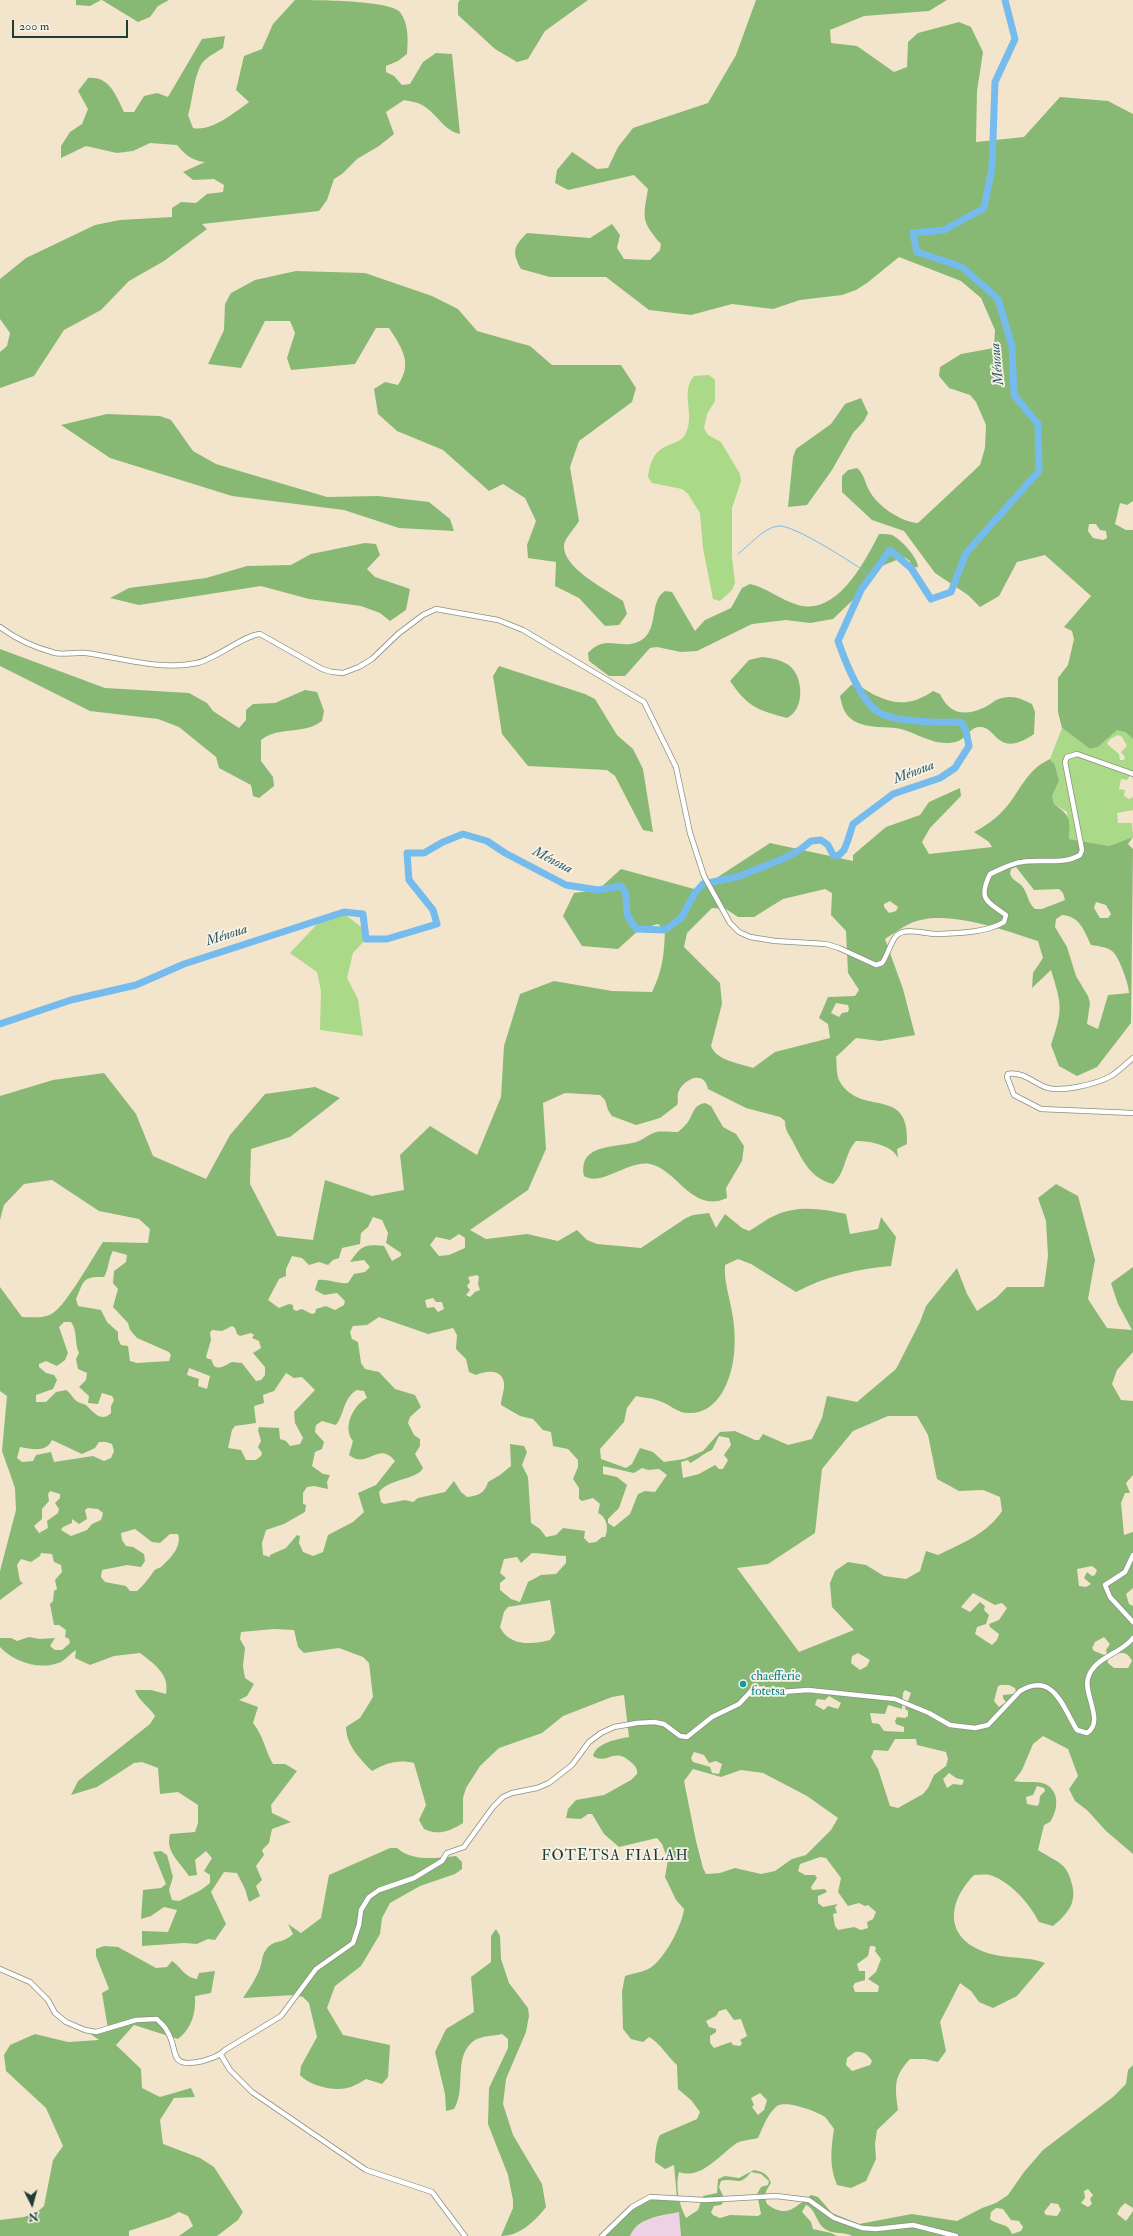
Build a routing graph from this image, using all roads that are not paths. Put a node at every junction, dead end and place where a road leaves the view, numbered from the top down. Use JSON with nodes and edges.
{"nodes":[{"id":1,"x":0,"y":628,"type":"edge"},
{"id":2,"x":1133,"y":774,"type":"edge"},
{"id":3,"x":1133,"y":1058,"type":"edge"},
{"id":4,"x":1133,"y":1113,"type":"edge"},
{"id":5,"x":1133,"y":1555,"type":"edge"},
{"id":6,"x":1133,"y":1622,"type":"edge"},
{"id":7,"x":1133,"y":1638,"type":"edge"},
{"id":8,"x":0,"y":1969,"type":"edge"},
{"id":9,"x":221,"y":2056,"type":"junction"},
{"id":10,"x":465,"y":2236,"type":"edge"},
{"id":11,"x":602,"y":2236,"type":"edge"},
{"id":12,"x":956,"y":2236,"type":"edge"}],
"edges":[{"from":1,"to":2,"type":"street"},
{"from":3,"to":4,"type":"street"},
{"from":5,"to":6,"type":"street"},
{"from":7,"to":9,"type":"street"},
{"from":8,"to":9,"type":"street"},
{"from":9,"to":10,"type":"street"},
{"from":11,"to":12,"type":"street"}]}
